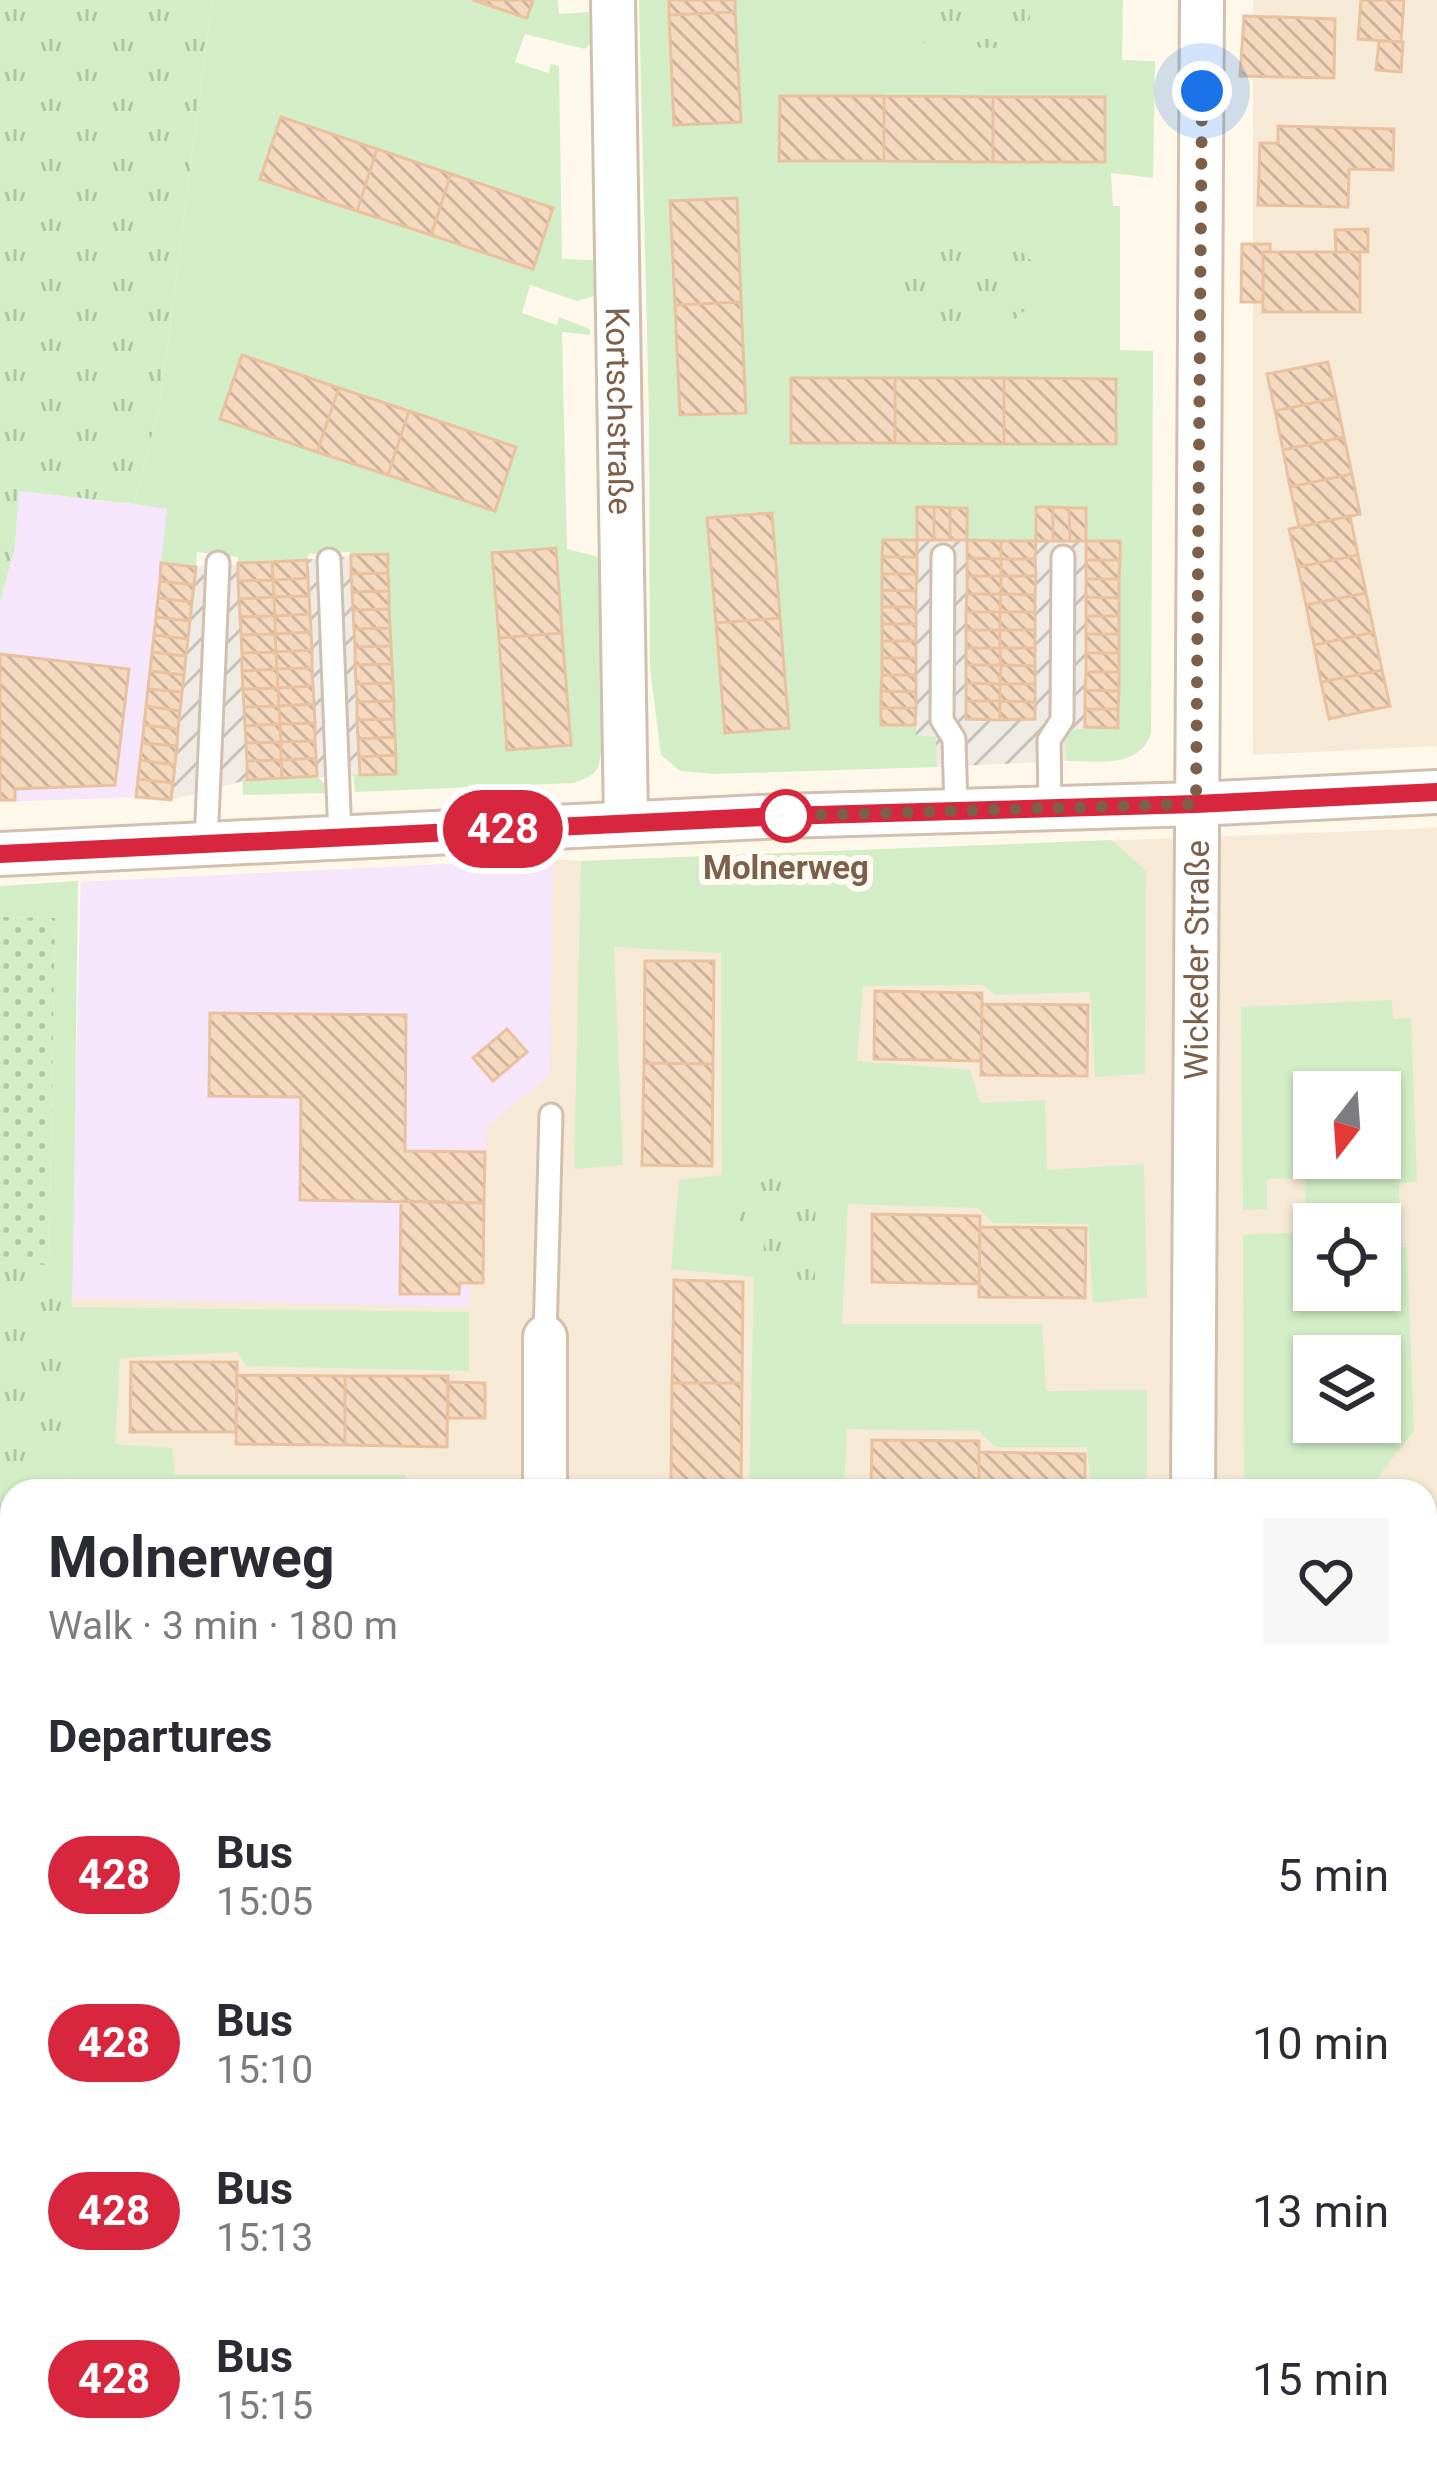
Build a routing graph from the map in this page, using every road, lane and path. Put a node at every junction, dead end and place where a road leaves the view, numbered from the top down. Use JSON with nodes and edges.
{"nodes":[{"id":1,"x":613,"y":0,"type":"edge"},
{"id":2,"x":1202,"y":0,"type":"edge"},
{"id":3,"x":943,"y":556,"type":"dead end"},
{"id":4,"x":1063,"y":557,"type":"dead end"},
{"id":5,"x":329,"y":560,"type":"dead end"},
{"id":6,"x":218,"y":562,"type":"dead end"},
{"id":7,"x":1437,"y":792,"type":"edge"},
{"id":8,"x":1196,"y":804,"type":"junction"},
{"id":9,"x":1050,"y":807,"type":"junction"},
{"id":10,"x":956,"y":809,"type":"junction"},
{"id":11,"x":626,"y":823,"type":"junction"},
{"id":12,"x":340,"y":837,"type":"junction"},
{"id":13,"x":206,"y":844,"type":"junction"},
{"id":14,"x":0,"y":854,"type":"edge"},
{"id":15,"x":551,"y":1114,"type":"dead end"},
{"id":16,"x":545,"y":1337,"type":"joint"},
{"id":17,"x":544,"y":1479,"type":"edge"},
{"id":18,"x":1193,"y":1479,"type":"edge"}],
"edges":[{"from":1,"to":11,"type":"street","name":"Kortschstraße"},
{"from":2,"to":8,"type":"street","name":"Wickeder Straße"},
{"from":3,"to":10,"type":"lane"},
{"from":4,"to":9,"type":"lane"},
{"from":5,"to":12,"type":"lane"},
{"from":6,"to":13,"type":"lane"},
{"from":7,"to":8,"type":"street"},
{"from":8,"to":9,"type":"street"},
{"from":8,"to":18,"type":"street","name":"Wickeder Straße"},
{"from":9,"to":10,"type":"street"},
{"from":10,"to":11,"type":"street"},
{"from":11,"to":12,"type":"street"},
{"from":12,"to":13,"type":"street"},
{"from":13,"to":14,"type":"street"},
{"from":15,"to":16,"type":"lane"},
{"from":16,"to":17,"type":"street"}]}
